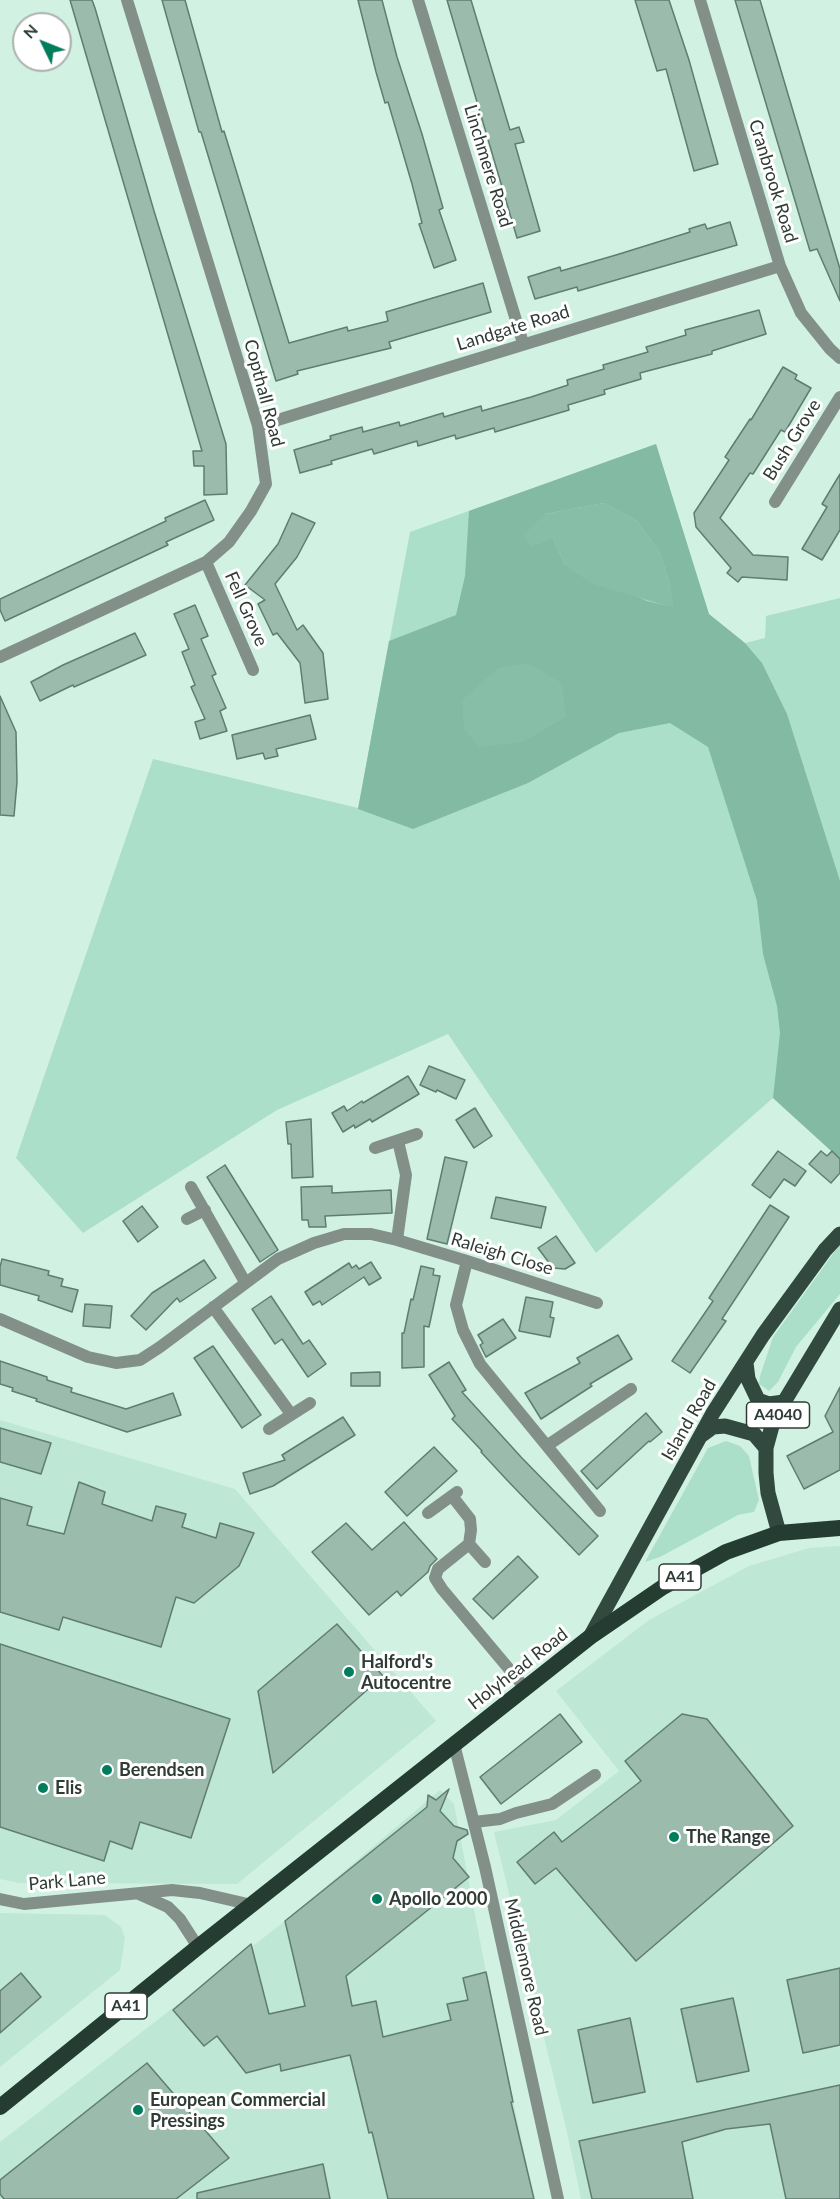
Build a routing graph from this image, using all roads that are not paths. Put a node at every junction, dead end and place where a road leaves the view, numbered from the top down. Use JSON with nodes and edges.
{"nodes":[{"id":1,"x":127,"y":0,"type":"edge"},
{"id":2,"x":418,"y":0,"type":"edge"},
{"id":3,"x":700,"y":0,"type":"edge"},
{"id":4,"x":780,"y":266,"type":"junction"},
{"id":5,"x":523,"y":343,"type":"junction"},
{"id":6,"x":840,"y":358,"type":"edge"},
{"id":7,"x":840,"y":396,"type":"edge"},
{"id":8,"x":258,"y":426,"type":"junction"},
{"id":9,"x":775,"y":502,"type":"dead end"},
{"id":10,"x":206,"y":562,"type":"junction"},
{"id":11,"x":0,"y":657,"type":"edge"},
{"id":12,"x":253,"y":670,"type":"dead end"},
{"id":13,"x":417,"y":1134,"type":"dead end"},
{"id":14,"x":398,"y":1141,"type":"junction"},
{"id":15,"x":375,"y":1148,"type":"dead end"},
{"id":16,"x":191,"y":1187,"type":"dead end"},
{"id":17,"x":205,"y":1210,"type":"junction"},
{"id":18,"x":188,"y":1219,"type":"dead end"},
{"id":19,"x":840,"y":1234,"type":"edge"},
{"id":20,"x":397,"y":1240,"type":"junction"},
{"id":21,"x":467,"y":1260,"type":"junction"},
{"id":22,"x":245,"y":1282,"type":"junction"},
{"id":23,"x":597,"y":1303,"type":"dead end"},
{"id":24,"x":213,"y":1307,"type":"junction"},
{"id":25,"x":840,"y":1309,"type":"edge"},
{"id":26,"x":0,"y":1318,"type":"edge"},
{"id":27,"x":746,"y":1364,"type":"junction"},
{"id":28,"x":631,"y":1389,"type":"dead end"},
{"id":29,"x":784,"y":1402,"type":"junction"},
{"id":30,"x":310,"y":1403,"type":"dead end"},
{"id":31,"x":291,"y":1414,"type":"junction"},
{"id":32,"x":269,"y":1429,"type":"dead end"},
{"id":33,"x":700,"y":1437,"type":"junction"},
{"id":34,"x":549,"y":1445,"type":"junction"},
{"id":35,"x":766,"y":1448,"type":"junction"},
{"id":36,"x":600,"y":1511,"type":"dead end"},
{"id":37,"x":428,"y":1513,"type":"dead end"},
{"id":38,"x":840,"y":1528,"type":"edge"},
{"id":39,"x":778,"y":1533,"type":"junction"},
{"id":40,"x":469,"y":1544,"type":"junction"},
{"id":41,"x":485,"y":1562,"type":"dead end"},
{"id":42,"x":590,"y":1637,"type":"junction"},
{"id":43,"x":525,"y":1688,"type":"junction"},
{"id":44,"x":454,"y":1744,"type":"junction"},
{"id":45,"x":595,"y":1775,"type":"dead end"},
{"id":46,"x":474,"y":1822,"type":"junction"},
{"id":47,"x":138,"y":1893,"type":"junction"},
{"id":48,"x":0,"y":1899,"type":"edge"},
{"id":49,"x":252,"y":1905,"type":"junction"},
{"id":50,"x":198,"y":1947,"type":"junction"},
{"id":51,"x":0,"y":2108,"type":"edge"},
{"id":52,"x":558,"y":2199,"type":"edge"}],
"edges":[{"from":1,"to":8,"type":"street","name":"Copthall Road"},
{"from":2,"to":5,"type":"street","name":"Linchmere Road"},
{"from":3,"to":4,"type":"street","name":"Cranbrook Road"},
{"from":4,"to":5,"type":"street","name":"Landgate Road"},
{"from":4,"to":6,"type":"street","name":"Cranbrook Road"},
{"from":5,"to":8,"type":"street","name":"Landgate Road"},
{"from":7,"to":9,"type":"street","name":"Bush Grove"},
{"from":8,"to":10,"type":"street","name":"Copthall Road"},
{"from":10,"to":11,"type":"street","name":"Copthall Road"},
{"from":10,"to":12,"type":"street","name":"Fell Grove"},
{"from":13,"to":14,"type":"street"},
{"from":14,"to":15,"type":"street"},
{"from":14,"to":20,"type":"street"},
{"from":16,"to":17,"type":"street"},
{"from":17,"to":18,"type":"street"},
{"from":17,"to":22,"type":"street"},
{"from":19,"to":27,"type":"main road","name":"Island Road","number":"A4040"},
{"from":20,"to":21,"type":"street","name":"Raleigh Close"},
{"from":20,"to":22,"type":"street","name":"Raleigh Close"},
{"from":21,"to":23,"type":"street","name":"Raleigh Close"},
{"from":21,"to":34,"type":"street"},
{"from":22,"to":24,"type":"street","name":"Raleigh Close"},
{"from":24,"to":26,"type":"street","name":"Raleigh Close"},
{"from":24,"to":31,"type":"street"},
{"from":25,"to":29,"type":"main road","number":"A4040"},
{"from":27,"to":29,"type":"main road"},
{"from":27,"to":33,"type":"main road","name":"Island Road","number":"A4040"},
{"from":28,"to":34,"type":"street"},
{"from":29,"to":35,"type":"main road","number":"A4040"},
{"from":30,"to":31,"type":"street"},
{"from":31,"to":32,"type":"street"},
{"from":33,"to":35,"type":"main road"},
{"from":33,"to":42,"type":"main road","name":"Island Road","number":"A4040"},
{"from":34,"to":36,"type":"street"},
{"from":35,"to":39,"type":"main road","number":"A4040"},
{"from":37,"to":40,"type":"street"},
{"from":38,"to":39,"type":"highway","name":"Holyhead Road","number":"A41"},
{"from":39,"to":42,"type":"highway","name":"Holyhead Road","number":"A41"},
{"from":40,"to":41,"type":"street"},
{"from":40,"to":43,"type":"street"},
{"from":42,"to":43,"type":"highway","name":"Holyhead Road","number":"A41"},
{"from":43,"to":44,"type":"highway","name":"Holyhead Road","number":"A41"},
{"from":44,"to":46,"type":"street","name":"Middlemore Road"},
{"from":44,"to":49,"type":"highway","name":"Holyhead Road","number":"A41"},
{"from":45,"to":46,"type":"street"},
{"from":46,"to":52,"type":"street","name":"Middlemore Road"},
{"from":47,"to":48,"type":"street","name":"Park Lane"},
{"from":47,"to":49,"type":"street","name":"Park Lane"},
{"from":47,"to":50,"type":"street"},
{"from":49,"to":50,"type":"highway","number":"A41"},
{"from":50,"to":51,"type":"highway","number":"A41"}]}
